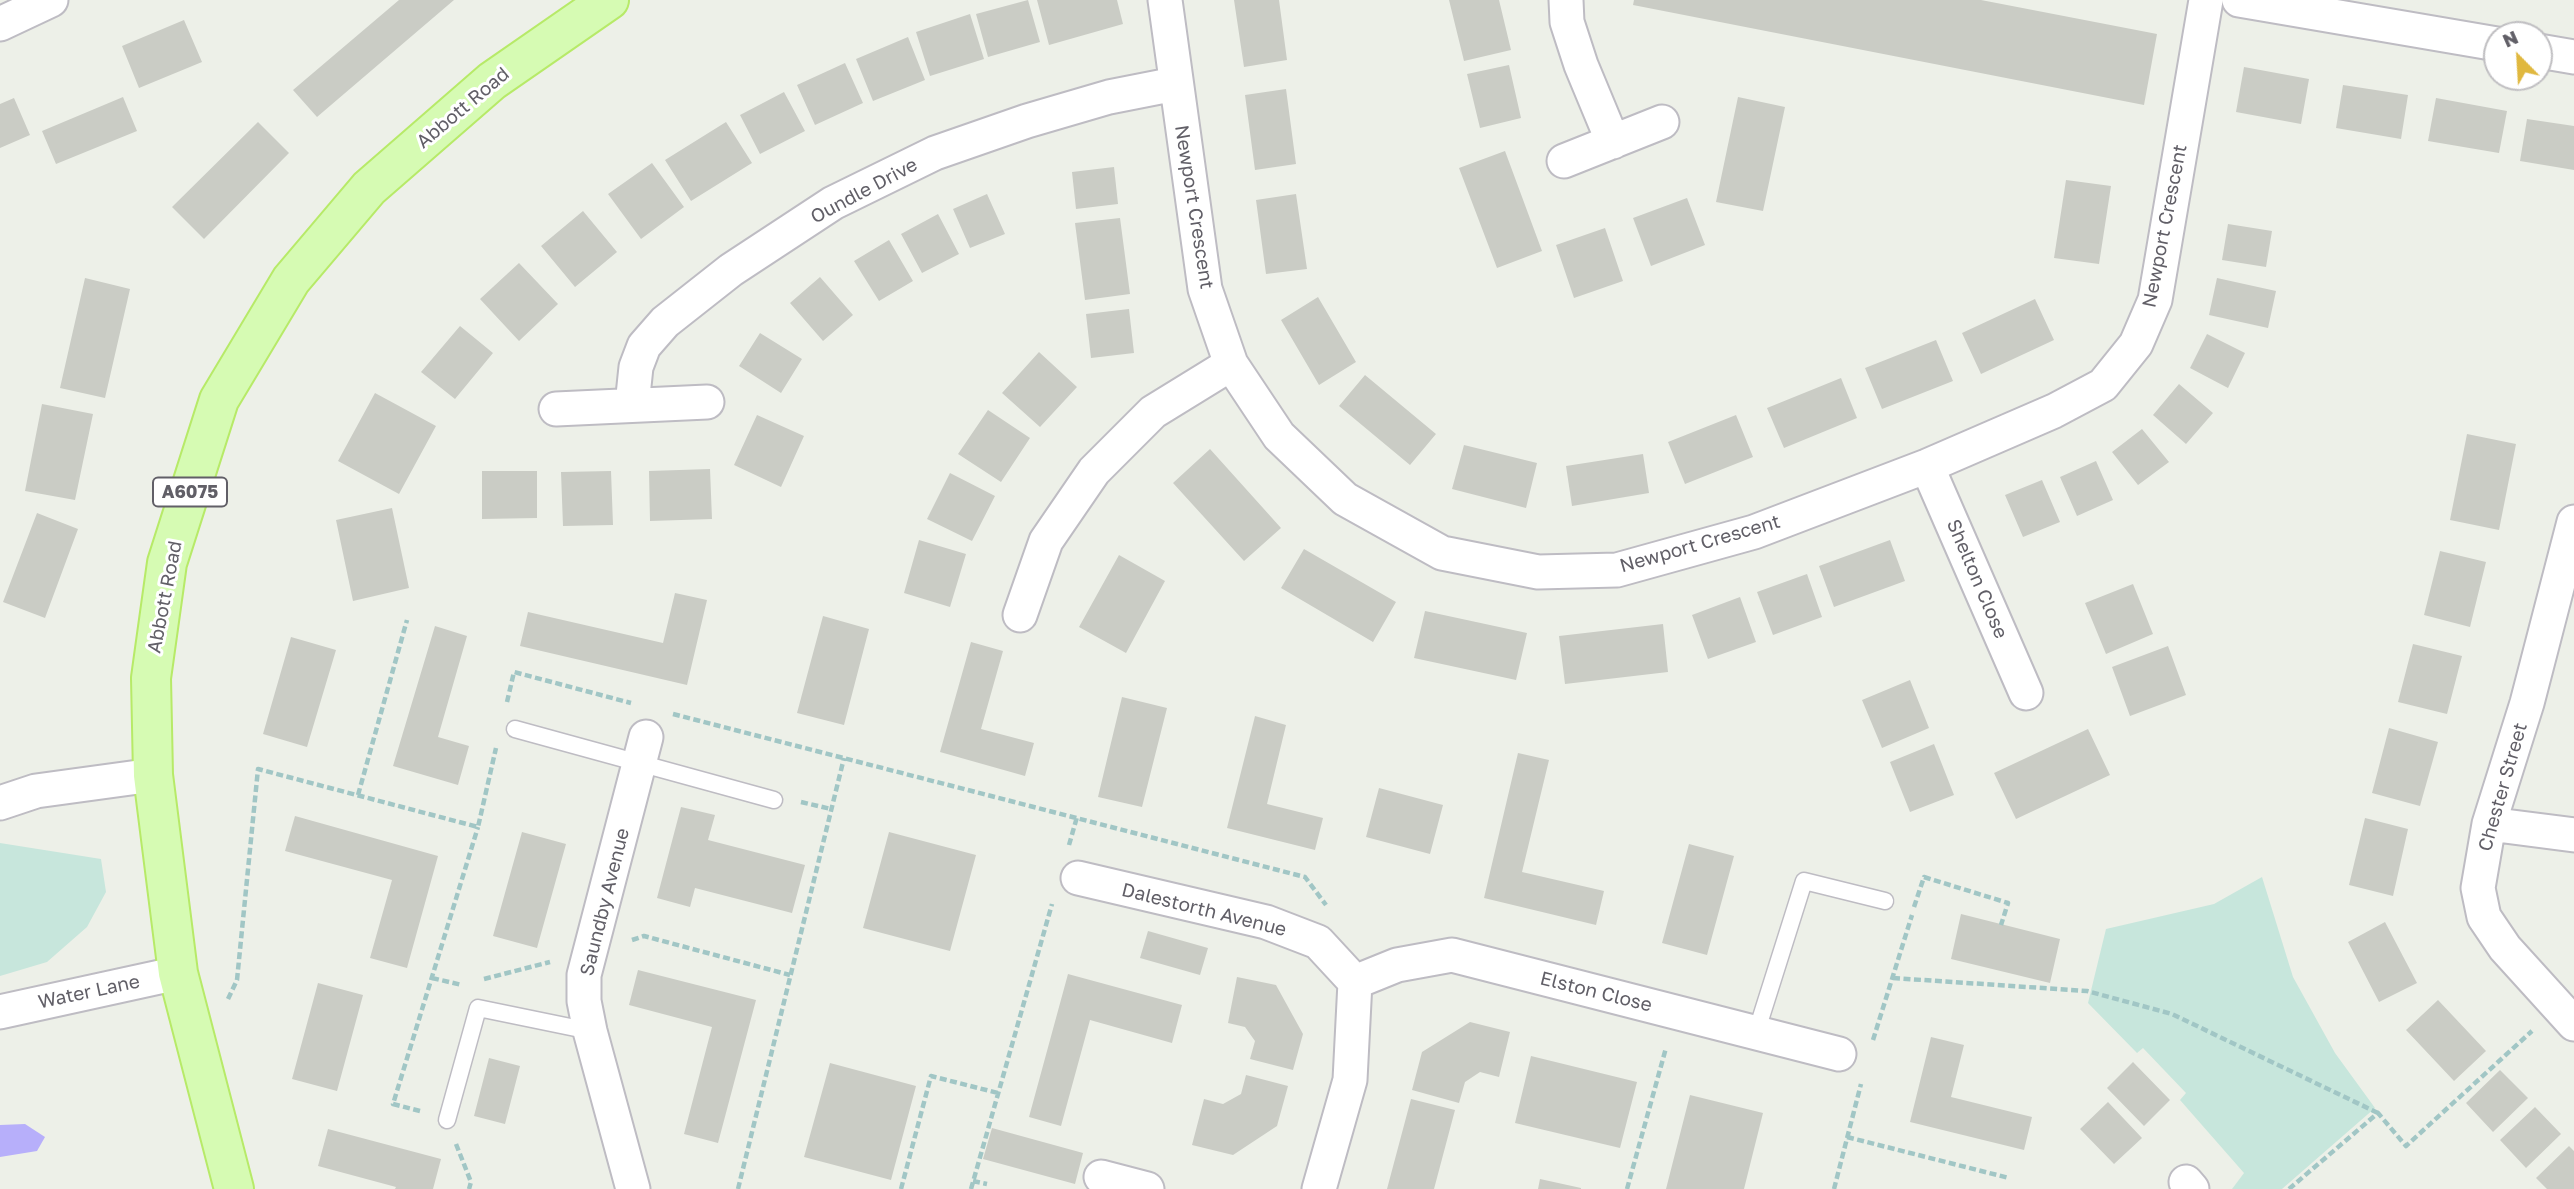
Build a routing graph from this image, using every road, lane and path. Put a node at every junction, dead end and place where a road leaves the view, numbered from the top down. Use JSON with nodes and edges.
{"nodes":[{"id":1,"x":51,"y":0,"type":"edge"},
{"id":2,"x":609,"y":0,"type":"edge"},
{"id":3,"x":1166,"y":0,"type":"edge"},
{"id":4,"x":1566,"y":0,"type":"edge"},
{"id":5,"x":2206,"y":0,"type":"edge"},
{"id":6,"x":2239,"y":0,"type":"edge"},
{"id":7,"x":0,"y":24,"type":"edge"},
{"id":8,"x":2483,"y":42,"type":"edge"},
{"id":9,"x":2553,"y":53,"type":"edge"},
{"id":10,"x":2574,"y":57,"type":"edge"},
{"id":11,"x":1175,"y":84,"type":"junction"},
{"id":12,"x":1661,"y":122,"type":"dead end"},
{"id":13,"x":1613,"y":142,"type":"junction"},
{"id":14,"x":1564,"y":161,"type":"dead end"},
{"id":15,"x":1231,"y":364,"type":"junction"},
{"id":16,"x":707,"y":402,"type":"dead end"},
{"id":17,"x":632,"y":405,"type":"junction"},
{"id":18,"x":556,"y":409,"type":"dead end"},
{"id":19,"x":1927,"y":466,"type":"junction"},
{"id":20,"x":2574,"y":522,"type":"edge"},
{"id":21,"x":1020,"y":615,"type":"dead end"},
{"id":22,"x":407,"y":620,"type":"dead end"},
{"id":23,"x":2026,"y":693,"type":"dead end"},
{"id":24,"x":515,"y":729,"type":"dead end"},
{"id":25,"x":643,"y":750,"type":"junction"},
{"id":26,"x":844,"y":758,"type":"dead end"},
{"id":27,"x":153,"y":775,"type":"junction"},
{"id":28,"x":358,"y":795,"type":"dead end"},
{"id":29,"x":775,"y":800,"type":"dead end"},
{"id":30,"x":0,"y":803,"type":"edge"},
{"id":31,"x":1077,"y":817,"type":"dead end"},
{"id":32,"x":2489,"y":824,"type":"junction"},
{"id":33,"x":478,"y":827,"type":"dead end"},
{"id":34,"x":2574,"y":835,"type":"edge"},
{"id":35,"x":1072,"y":865,"type":"joint"},
{"id":36,"x":1053,"y":901,"type":"dead end"},
{"id":37,"x":1885,"y":901,"type":"dead end"},
{"id":38,"x":2001,"y":925,"type":"dead end"},
{"id":39,"x":623,"y":942,"type":"dead end"},
{"id":40,"x":552,"y":961,"type":"dead end"},
{"id":41,"x":178,"y":973,"type":"junction"},
{"id":42,"x":790,"y":975,"type":"junction"},
{"id":43,"x":432,"y":978,"type":"junction"},
{"id":44,"x":1893,"y":978,"type":"junction"},
{"id":45,"x":479,"y":980,"type":"dead end"},
{"id":46,"x":1355,"y":982,"type":"junction"},
{"id":47,"x":469,"y":983,"type":"dead end"},
{"id":48,"x":0,"y":1012,"type":"edge"},
{"id":49,"x":1675,"y":1012,"type":"junction"},
{"id":50,"x":2566,"y":1015,"type":"edge"},
{"id":51,"x":590,"y":1031,"type":"junction"},
{"id":52,"x":1756,"y":1033,"type":"junction"},
{"id":53,"x":1853,"y":1058,"type":"junction"},
{"id":54,"x":998,"y":1093,"type":"junction"},
{"id":55,"x":2378,"y":1113,"type":"junction"},
{"id":56,"x":447,"y":1120,"type":"junction"},
{"id":57,"x":1847,"y":1137,"type":"junction"},
{"id":58,"x":1101,"y":1177,"type":"dead end"},
{"id":59,"x":2009,"y":1178,"type":"dead end"},
{"id":60,"x":974,"y":1181,"type":"junction"},
{"id":61,"x":987,"y":1185,"type":"dead end"},
{"id":62,"x":234,"y":1189,"type":"edge"},
{"id":63,"x":469,"y":1189,"type":"edge"},
{"id":64,"x":633,"y":1189,"type":"edge"},
{"id":65,"x":738,"y":1189,"type":"edge"},
{"id":66,"x":901,"y":1189,"type":"edge"},
{"id":67,"x":971,"y":1189,"type":"edge"},
{"id":68,"x":1147,"y":1189,"type":"edge"},
{"id":69,"x":1319,"y":1189,"type":"edge"},
{"id":70,"x":1627,"y":1189,"type":"edge"},
{"id":71,"x":1834,"y":1189,"type":"edge"},
{"id":72,"x":2289,"y":1189,"type":"edge"}],
"edges":[{"from":1,"to":7,"type":"street"},
{"from":2,"to":27,"type":"main road","name":"Abbott Road","number":"A6075"},
{"from":3,"to":11,"type":"street","name":"Newport Crescent"},
{"from":4,"to":13,"type":"street"},
{"from":5,"to":19,"type":"street","name":"Newport Crescent"},
{"from":6,"to":8,"type":"street"},
{"from":9,"to":10,"type":"street"},
{"from":11,"to":15,"type":"street","name":"Newport Crescent"},
{"from":11,"to":17,"type":"street","name":"Oundle Drive"},
{"from":12,"to":13,"type":"street"},
{"from":13,"to":14,"type":"street"},
{"from":15,"to":19,"type":"street","name":"Newport Crescent"},
{"from":15,"to":21,"type":"street"},
{"from":16,"to":17,"type":"street"},
{"from":17,"to":18,"type":"street"},
{"from":19,"to":23,"type":"street","name":"Shelton Close"},
{"from":20,"to":32,"type":"street","name":"Chester Street"},
{"from":22,"to":28,"type":"path"},
{"from":24,"to":25,"type":"lane"},
{"from":25,"to":29,"type":"lane"},
{"from":25,"to":51,"type":"street","name":"Saundby Avenue"},
{"from":26,"to":42,"type":"path"},
{"from":27,"to":30,"type":"street"},
{"from":27,"to":41,"type":"main road","name":"Abbott Road","number":"A6075"},
{"from":31,"to":35,"type":"path"},
{"from":32,"to":34,"type":"street"},
{"from":32,"to":50,"type":"street","name":"Chester Street"},
{"from":33,"to":43,"type":"path"},
{"from":35,"to":46,"type":"street","name":"Dalestorth Avenue"},
{"from":36,"to":54,"type":"path"},
{"from":37,"to":52,"type":"lane"},
{"from":38,"to":44,"type":"path"},
{"from":39,"to":42,"type":"path"},
{"from":40,"to":45,"type":"path"},
{"from":41,"to":48,"type":"street","name":"Water Lane"},
{"from":41,"to":62,"type":"main road","name":"Abbott Road","number":"A6075"},
{"from":42,"to":65,"type":"path"},
{"from":43,"to":47,"type":"path"},
{"from":43,"to":56,"type":"path"},
{"from":44,"to":53,"type":"path"},
{"from":44,"to":55,"type":"path"},
{"from":46,"to":49,"type":"street","name":"Elston Close"},
{"from":46,"to":69,"type":"street"},
{"from":49,"to":52,"type":"street","name":"Elston Close"},
{"from":49,"to":70,"type":"path"},
{"from":50,"to":55,"type":"path"},
{"from":51,"to":56,"type":"lane"},
{"from":51,"to":64,"type":"street","name":"Saundby Avenue"},
{"from":52,"to":53,"type":"street","name":"Elston Close"},
{"from":53,"to":57,"type":"path"},
{"from":54,"to":60,"type":"path"},
{"from":54,"to":66,"type":"path"},
{"from":55,"to":72,"type":"path"},
{"from":56,"to":63,"type":"path"},
{"from":57,"to":59,"type":"path"},
{"from":57,"to":71,"type":"path"},
{"from":58,"to":68,"type":"street"},
{"from":60,"to":61,"type":"path"},
{"from":60,"to":67,"type":"path"}]}
